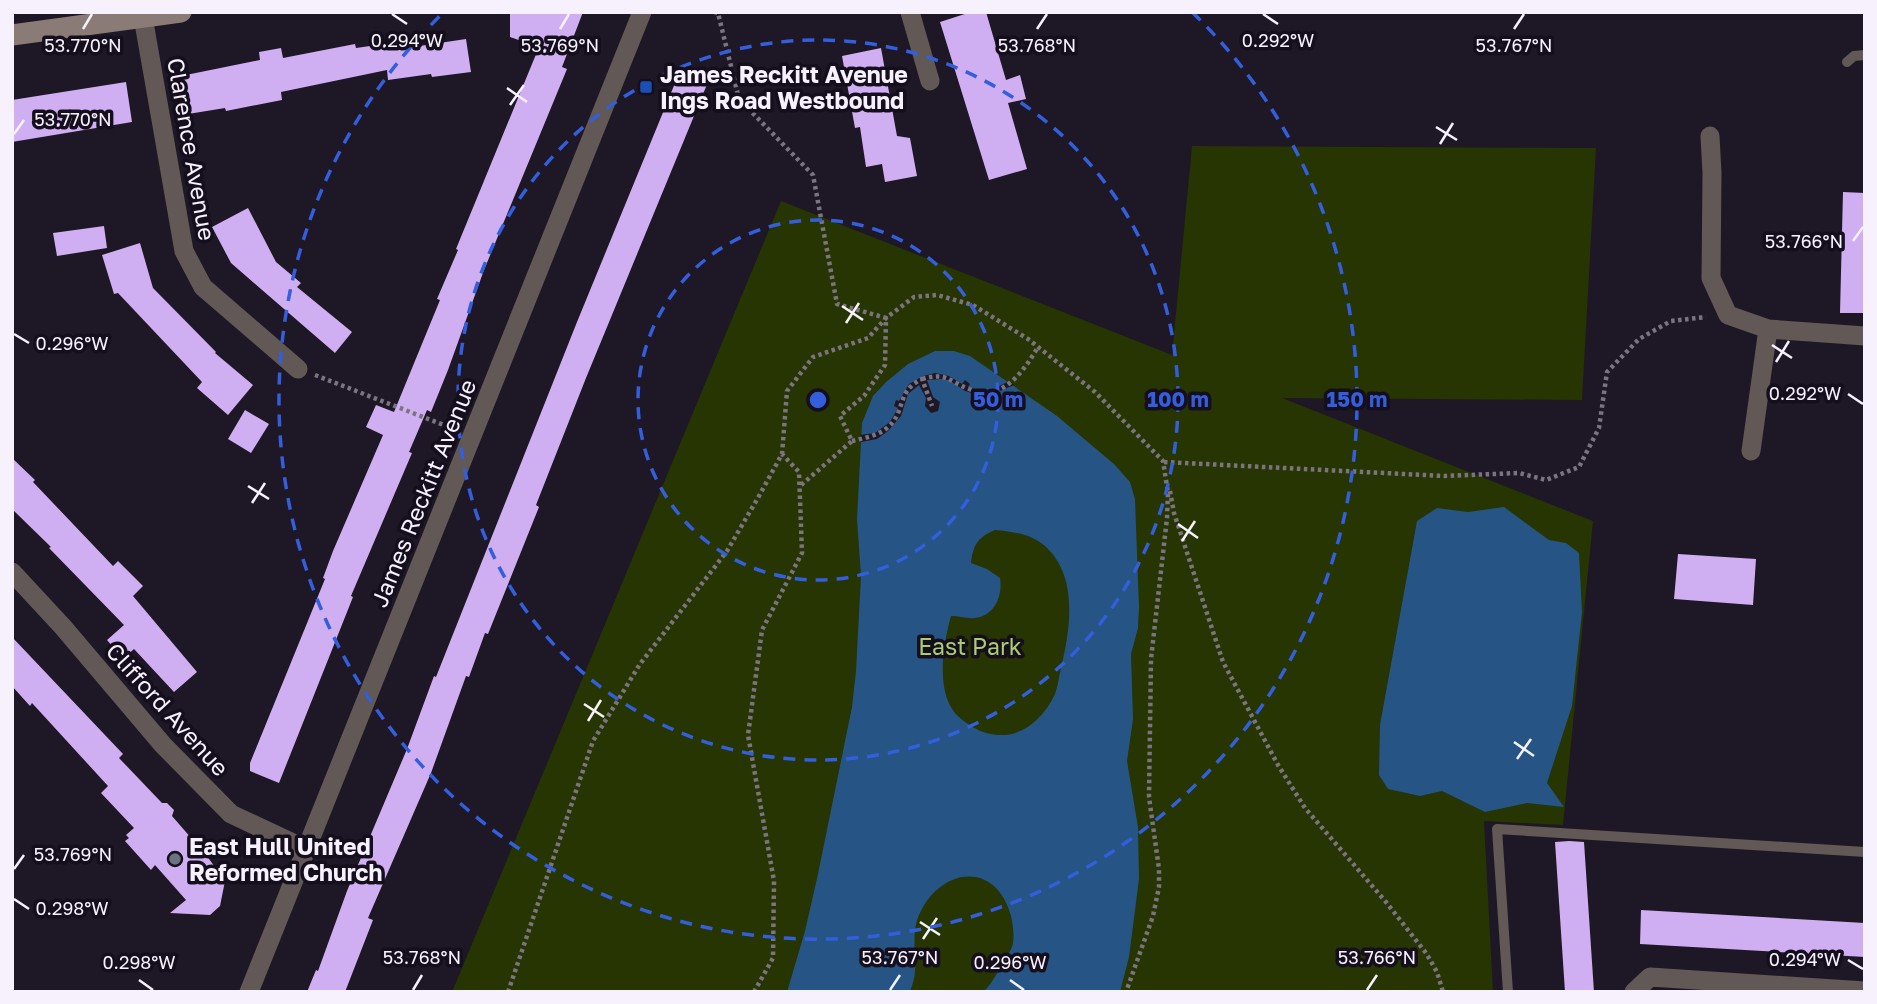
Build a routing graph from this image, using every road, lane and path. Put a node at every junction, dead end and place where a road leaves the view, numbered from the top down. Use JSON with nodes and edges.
{"nodes":[{"id":1,"x":181,"y":12,"type":"edge"},
{"id":2,"x":642,"y":12,"type":"edge"},
{"id":3,"x":714,"y":12,"type":"edge"},
{"id":4,"x":910,"y":12,"type":"edge"},
{"id":5,"x":143,"y":17,"type":"junction"},
{"id":6,"x":95,"y":18,"type":"edge"},
{"id":7,"x":12,"y":35,"type":"edge"},
{"id":8,"x":1865,"y":55,"type":"edge"},
{"id":9,"x":1847,"y":62,"type":"dead end"},
{"id":10,"x":930,"y":80,"type":"dead end"},
{"id":11,"x":1710,"y":136,"type":"dead end"},
{"id":12,"x":1727,"y":315,"type":"junction"},
{"id":13,"x":886,"y":318,"type":"junction"},
{"id":14,"x":1768,"y":329,"type":"junction"},
{"id":15,"x":1865,"y":336,"type":"edge"},
{"id":16,"x":1038,"y":347,"type":"junction"},
{"id":17,"x":298,"y":369,"type":"joint"},
{"id":18,"x":922,"y":379,"type":"junction"},
{"id":19,"x":932,"y":406,"type":"dead end"},
{"id":20,"x":473,"y":436,"type":"junction"},
{"id":21,"x":852,"y":441,"type":"junction"},
{"id":22,"x":1751,"y":451,"type":"dead end"},
{"id":23,"x":782,"y":454,"type":"junction"},
{"id":24,"x":1163,"y":461,"type":"junction"},
{"id":25,"x":800,"y":486,"type":"junction"},
{"id":26,"x":12,"y":572,"type":"edge"},
{"id":27,"x":308,"y":850,"type":"junction"},
{"id":28,"x":1865,"y":852,"type":"edge"},
{"id":29,"x":1865,"y":991,"type":"edge"},
{"id":30,"x":249,"y":992,"type":"edge"},
{"id":31,"x":508,"y":992,"type":"edge"},
{"id":32,"x":754,"y":992,"type":"edge"},
{"id":33,"x":1126,"y":992,"type":"edge"},
{"id":34,"x":1443,"y":992,"type":"edge"},
{"id":35,"x":1508,"y":992,"type":"edge"},
{"id":36,"x":1634,"y":992,"type":"edge"}],
"edges":[{"from":1,"to":5,"type":"street"},
{"from":2,"to":20,"type":"street","name":"James Reckitt Avenue"},
{"from":3,"to":13,"type":"path"},
{"from":4,"to":10,"type":"street"},
{"from":5,"to":6,"type":"street"},
{"from":5,"to":17,"type":"street","name":"Clarence Avenue"},
{"from":6,"to":7,"type":"street"},
{"from":8,"to":9,"type":"lane"},
{"from":11,"to":12,"type":"street"},
{"from":12,"to":14,"type":"street"},
{"from":12,"to":24,"type":"path"},
{"from":13,"to":16,"type":"path"},
{"from":13,"to":21,"type":"path"},
{"from":13,"to":23,"type":"path"},
{"from":14,"to":15,"type":"street"},
{"from":14,"to":22,"type":"street"},
{"from":16,"to":18,"type":"path"},
{"from":16,"to":24,"type":"path"},
{"from":17,"to":20,"type":"path"},
{"from":18,"to":19,"type":"path"},
{"from":18,"to":21,"type":"path"},
{"from":20,"to":27,"type":"street","name":"James Reckitt Avenue"},
{"from":21,"to":25,"type":"path"},
{"from":23,"to":25,"type":"path"},
{"from":23,"to":31,"type":"path"},
{"from":24,"to":33,"type":"path"},
{"from":24,"to":34,"type":"path"},
{"from":25,"to":32,"type":"path"},
{"from":26,"to":27,"type":"street","name":"Clifford Avenue"},
{"from":27,"to":30,"type":"street","name":"James Reckitt Avenue"},
{"from":28,"to":35,"type":"lane"},
{"from":29,"to":36,"type":"street"}]}
